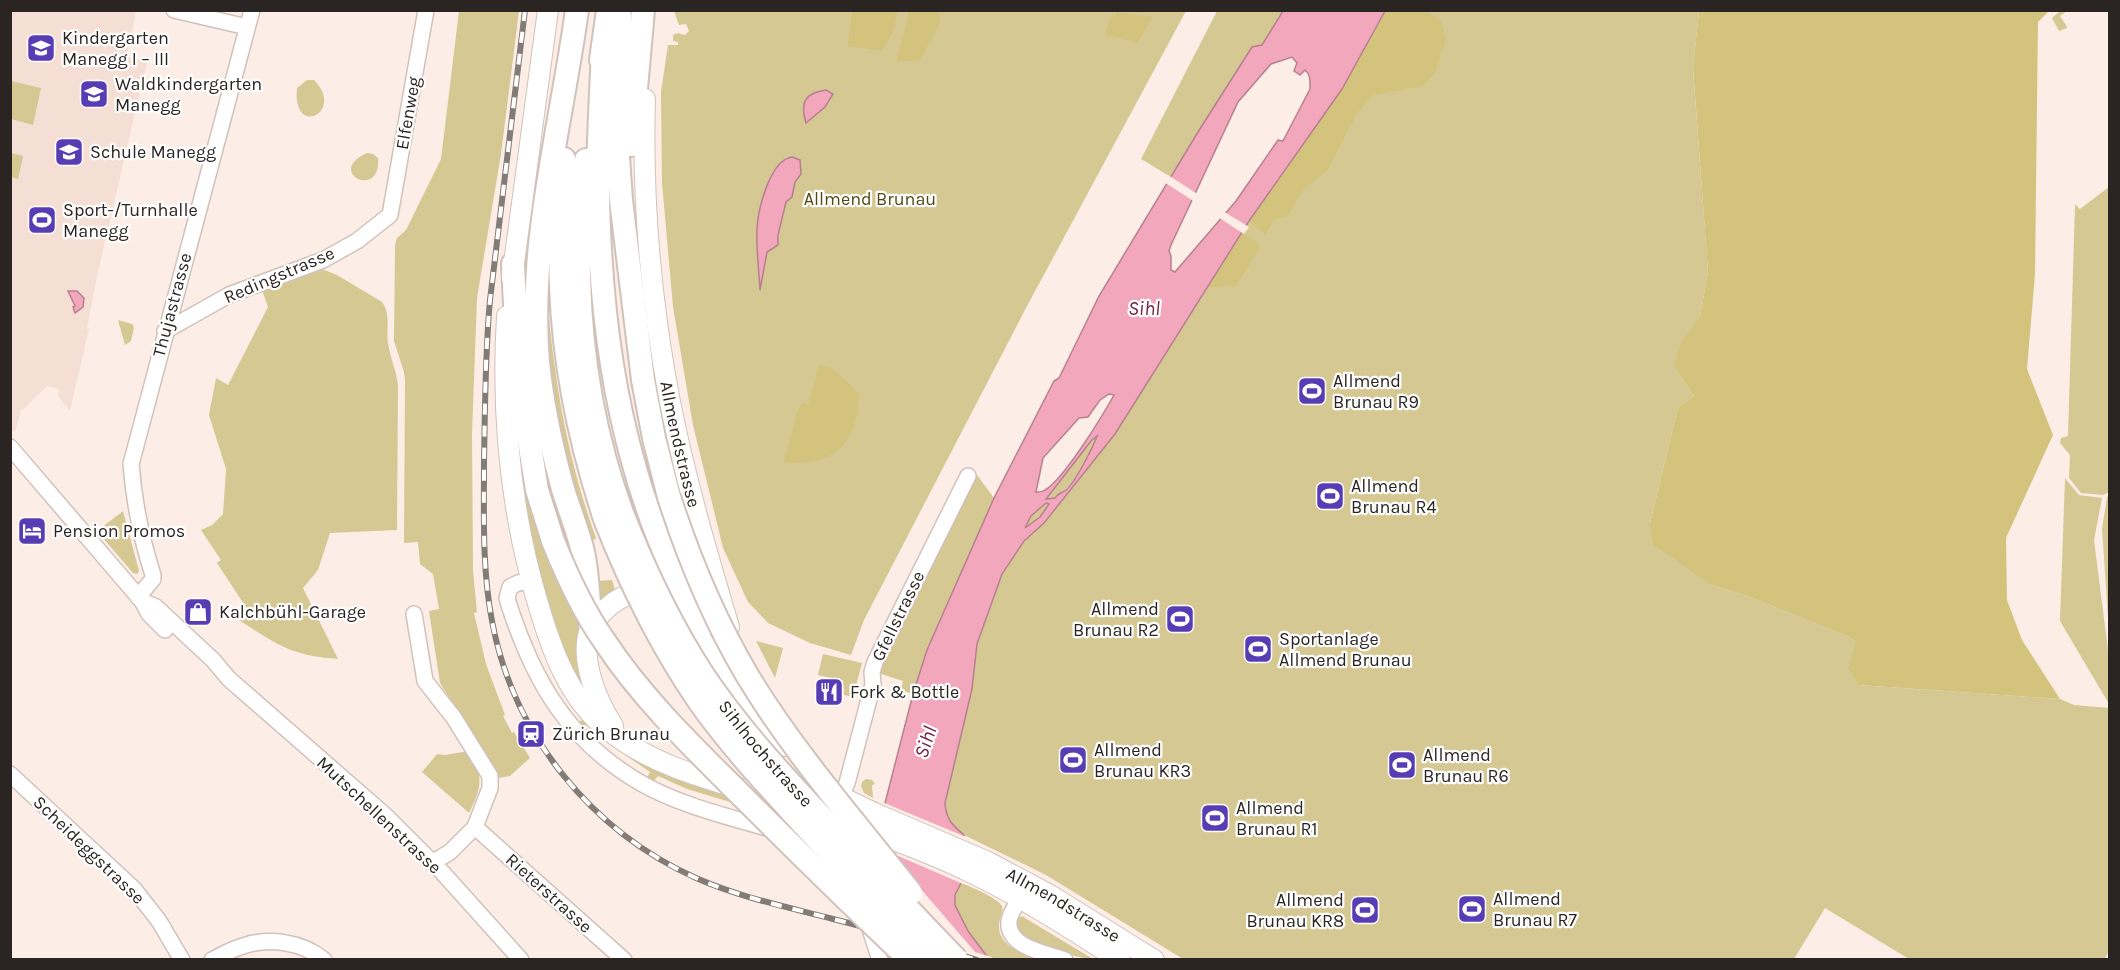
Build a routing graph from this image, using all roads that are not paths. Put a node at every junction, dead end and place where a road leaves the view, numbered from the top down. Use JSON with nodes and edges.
{"nodes":[{"id":1,"x":174,"y":10,"type":"edge"},
{"id":2,"x":252,"y":10,"type":"edge"},
{"id":3,"x":426,"y":10,"type":"edge"},
{"id":4,"x":548,"y":10,"type":"edge"},
{"id":5,"x":575,"y":10,"type":"edge"},
{"id":6,"x":608,"y":10,"type":"edge"},
{"id":7,"x":621,"y":10,"type":"edge"},
{"id":8,"x":645,"y":10,"type":"edge"},
{"id":9,"x":247,"y":27,"type":"junction"},
{"id":10,"x":603,"y":46,"type":"junction"},
{"id":11,"x":569,"y":70,"type":"junction"},
{"id":12,"x":390,"y":215,"type":"joint"},
{"id":13,"x":628,"y":255,"type":"junction"},
{"id":14,"x":513,"y":264,"type":"junction"},
{"id":15,"x":165,"y":331,"type":"junction"},
{"id":16,"x":526,"y":424,"type":"junction"},
{"id":17,"x":10,"y":447,"type":"edge"},
{"id":18,"x":968,"y":476,"type":"dead end"},
{"id":19,"x":614,"y":516,"type":"junction"},
{"id":20,"x":531,"y":581,"type":"junction"},
{"id":21,"x":140,"y":599,"type":"junction"},
{"id":22,"x":414,"y":614,"type":"dead end"},
{"id":23,"x":590,"y":628,"type":"junction"},
{"id":24,"x":699,"y":634,"type":"junction"},
{"id":25,"x":761,"y":719,"type":"junction"},
{"id":26,"x":628,"y":744,"type":"junction"},
{"id":27,"x":10,"y":774,"type":"edge"},
{"id":28,"x":713,"y":780,"type":"junction"},
{"id":29,"x":841,"y":797,"type":"junction"},
{"id":30,"x":790,"y":804,"type":"junction"},
{"id":31,"x":874,"y":823,"type":"junction"},
{"id":32,"x":475,"y":827,"type":"junction"},
{"id":33,"x":841,"y":855,"type":"junction"},
{"id":34,"x":432,"y":863,"type":"junction"},
{"id":35,"x":971,"y":863,"type":"junction"},
{"id":36,"x":858,"y":888,"type":"junction"},
{"id":37,"x":1020,"y":898,"type":"junction"},
{"id":38,"x":883,"y":958,"type":"edge"},
{"id":39,"x":182,"y":960,"type":"edge"},
{"id":40,"x":212,"y":960,"type":"edge"},
{"id":41,"x":324,"y":960,"type":"edge"},
{"id":42,"x":521,"y":960,"type":"edge"},
{"id":43,"x":624,"y":960,"type":"edge"},
{"id":44,"x":909,"y":960,"type":"edge"},
{"id":45,"x":930,"y":960,"type":"edge"},
{"id":46,"x":957,"y":960,"type":"edge"},
{"id":47,"x":965,"y":960,"type":"edge"},
{"id":48,"x":1065,"y":960,"type":"edge"},
{"id":49,"x":1120,"y":960,"type":"edge"},
{"id":50,"x":1154,"y":960,"type":"edge"}],
"edges":[{"from":1,"to":9,"type":"street"},
{"from":2,"to":9,"type":"street","name":"Thujastrasse"},
{"from":3,"to":12,"type":"street","name":"Elfenweg"},
{"from":4,"to":14,"type":"main road"},
{"from":5,"to":11,"type":"highway"},
{"from":5,"to":16,"type":"highway"},
{"from":6,"to":10,"type":"highway"},
{"from":7,"to":13,"type":"highway"},
{"from":8,"to":13,"type":"highway"},
{"from":8,"to":25,"type":"main road","name":"Allmendstrasse"},
{"from":9,"to":15,"type":"street","name":"Thujastrasse"},
{"from":10,"to":19,"type":"highway"},
{"from":10,"to":24,"type":"highway"},
{"from":11,"to":19,"type":"highway"},
{"from":11,"to":23,"type":"highway"},
{"from":12,"to":15,"type":"street","name":"Redingstrasse"},
{"from":13,"to":47,"type":"highway","bridge":true},
{"from":14,"to":16,"type":"highway"},
{"from":14,"to":20,"type":"main road"},
{"from":15,"to":21,"type":"street","name":"Thujastrasse"},
{"from":16,"to":44,"type":"highway","bridge":true},
{"from":17,"to":21,"type":"street","name":"Mutschellenstrasse"},
{"from":18,"to":29,"type":"street","name":"Gfellstrasse"},
{"from":19,"to":45,"type":"highway","name":"Sihlhochstrasse","bridge":true},
{"from":19,"to":46,"type":"highway","name":"Sihlhochstrasse","bridge":true},
{"from":20,"to":26,"type":"main road"},
{"from":20,"to":33,"type":"street"},
{"from":21,"to":34,"type":"street","name":"Mutschellenstrasse"},
{"from":22,"to":32,"type":"street"},
{"from":23,"to":24,"type":"main road"},
{"from":23,"to":26,"type":"main road"},
{"from":24,"to":25,"type":"main road"},
{"from":25,"to":28,"type":"main road"},
{"from":25,"to":29,"type":"main road","name":"Allmendstrasse"},
{"from":26,"to":28,"type":"main road"},
{"from":27,"to":39,"type":"street","name":"Scheideggstrasse"},
{"from":28,"to":30,"type":"main road"},
{"from":29,"to":31,"type":"main road","name":"Allmendstrasse"},
{"from":30,"to":31,"type":"main road"},
{"from":30,"to":33,"type":"street"},
{"from":31,"to":35,"type":"main road"},
{"from":31,"to":36,"type":"street"},
{"from":32,"to":34,"type":"street"},
{"from":32,"to":43,"type":"street","name":"Rieterstrasse"},
{"from":33,"to":36,"type":"street"},
{"from":34,"to":42,"type":"street","name":"Mutschellenstrasse"},
{"from":35,"to":37,"type":"main road","name":"Allmendstrasse"},
{"from":35,"to":50,"type":"main road","name":"Allmendstrasse"},
{"from":36,"to":38,"type":"street"},
{"from":37,"to":48,"type":"street"},
{"from":37,"to":49,"type":"main road","name":"Allmendstrasse"},
{"from":40,"to":41,"type":"street"}]}
